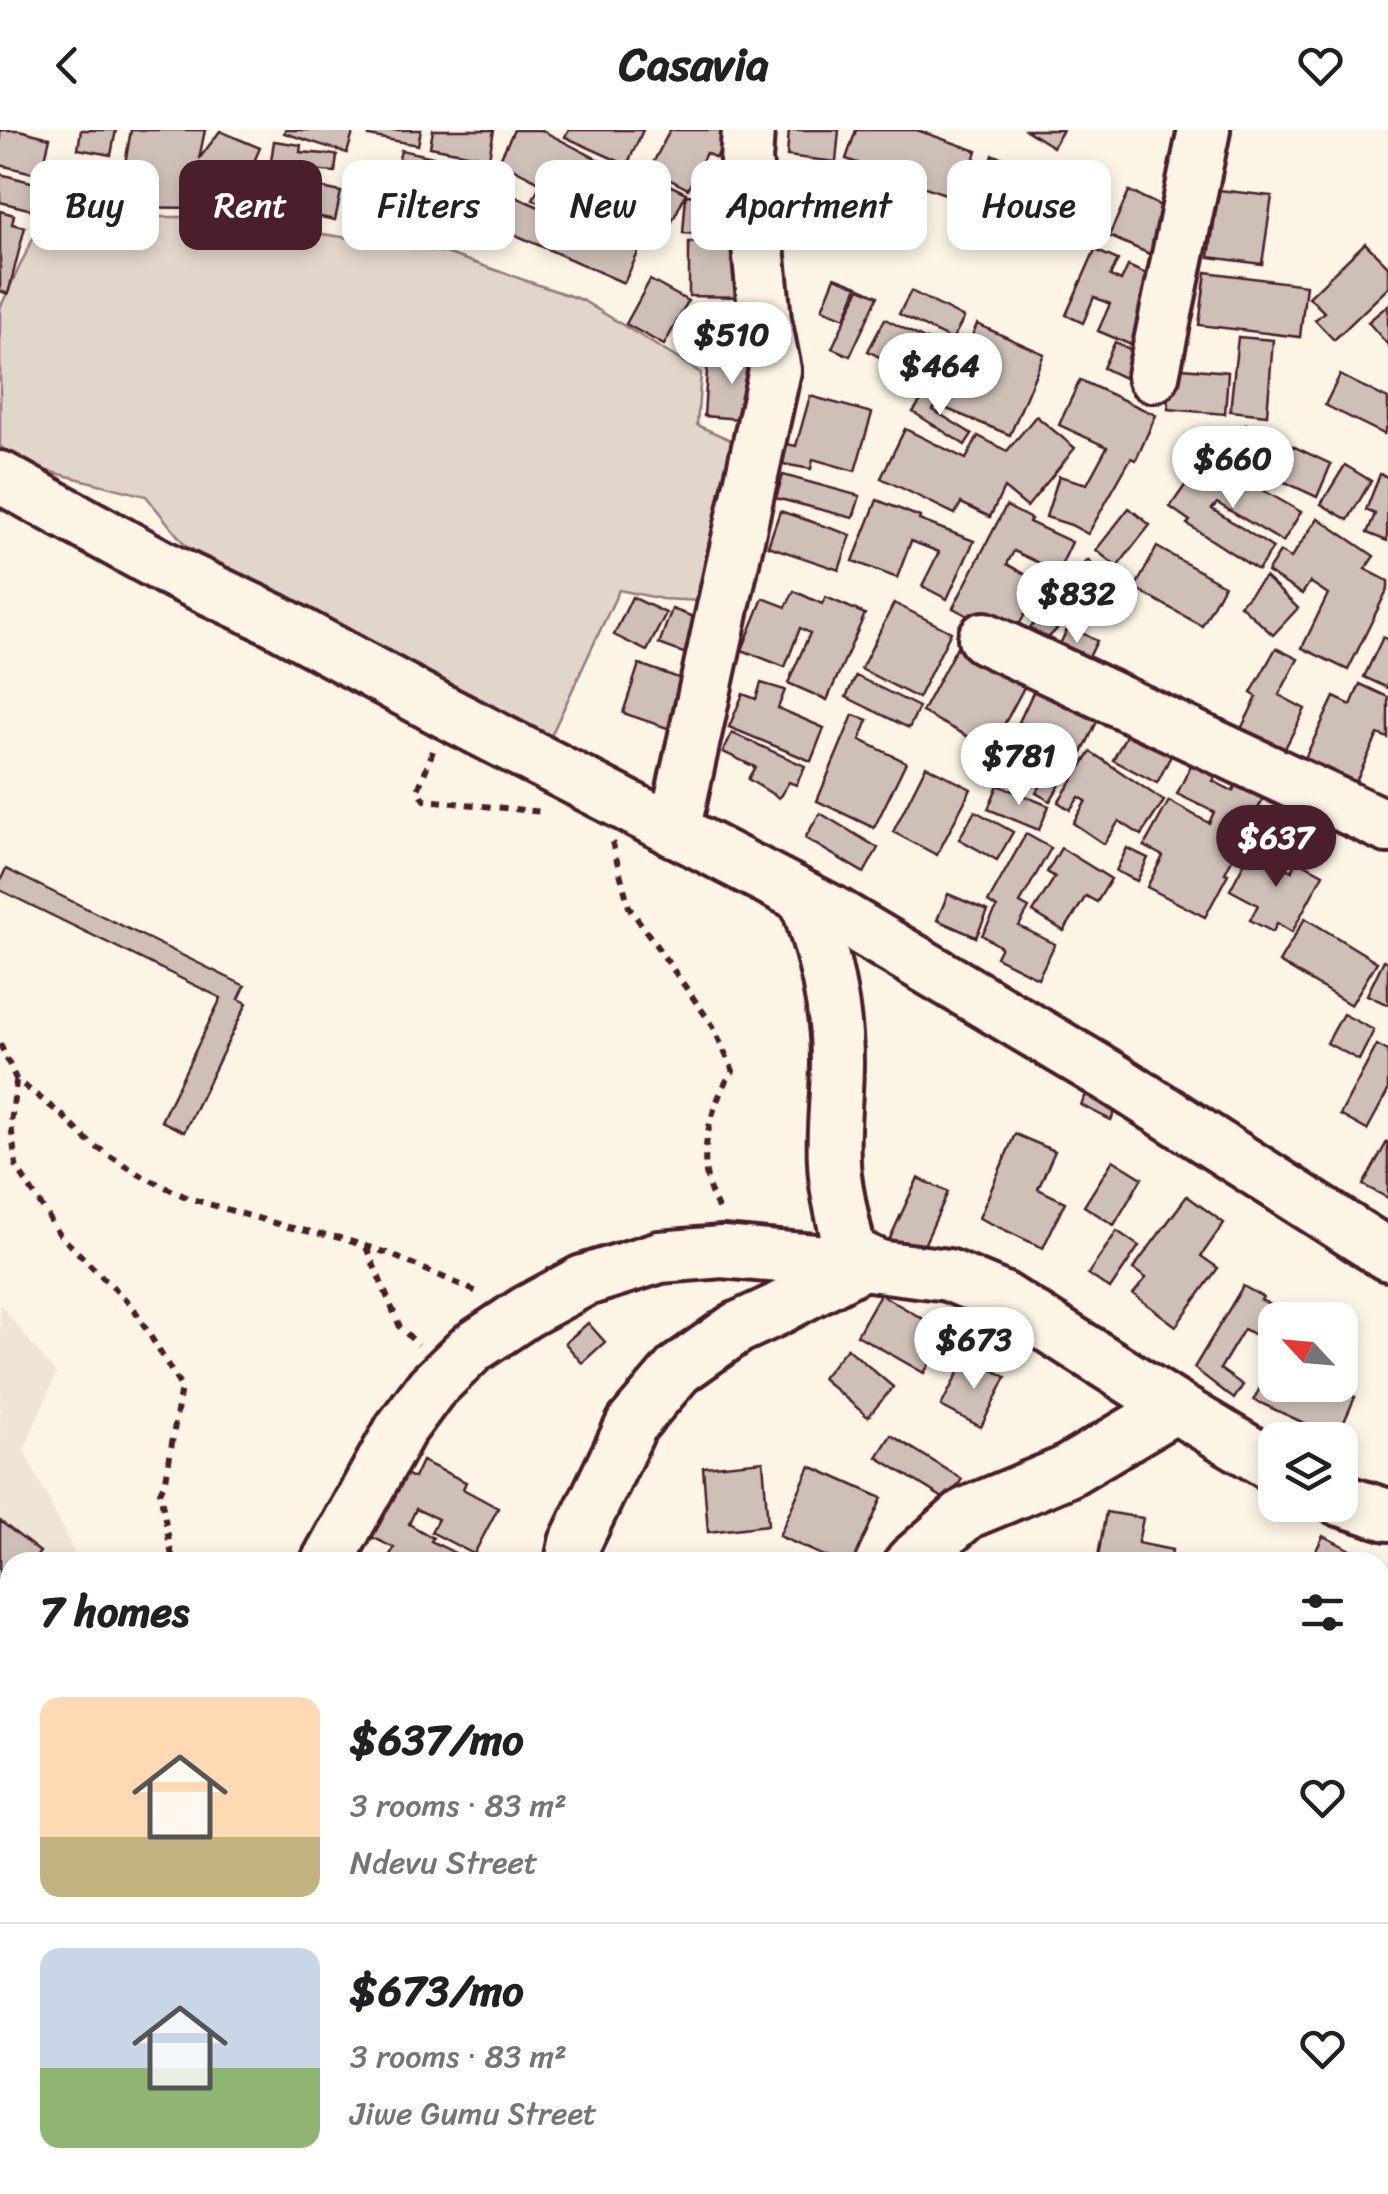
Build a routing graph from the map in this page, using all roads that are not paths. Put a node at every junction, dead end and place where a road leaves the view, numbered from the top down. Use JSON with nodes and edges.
{"nodes":[{"id":1,"x":748,"y":130,"type":"edge"},
{"id":2,"x":1204,"y":130,"type":"edge"},
{"id":3,"x":1153,"y":376,"type":"dead end"},
{"id":4,"x":0,"y":477,"type":"edge"},
{"id":5,"x":984,"y":638,"type":"dead end"},
{"id":6,"x":1388,"y":827,"type":"edge"},
{"id":7,"x":674,"y":831,"type":"junction"},
{"id":8,"x":805,"y":898,"type":"junction"},
{"id":9,"x":1388,"y":1255,"type":"edge"},
{"id":10,"x":870,"y":1265,"type":"junction"},
{"id":11,"x":1175,"y":1407,"type":"junction"},
{"id":12,"x":1258,"y":1457,"type":"edge"},
{"id":13,"x":1358,"y":1506,"type":"edge"},
{"id":14,"x":1388,"y":1515,"type":"edge"},
{"id":15,"x":333,"y":1552,"type":"edge"},
{"id":16,"x":573,"y":1552,"type":"edge"},
{"id":17,"x":922,"y":1552,"type":"edge"}],
"edges":[{"from":1,"to":7,"type":"street"},
{"from":2,"to":3,"type":"street"},
{"from":4,"to":7,"type":"street"},
{"from":5,"to":6,"type":"street"},
{"from":7,"to":8,"type":"street"},
{"from":8,"to":9,"type":"street"},
{"from":8,"to":10,"type":"street"},
{"from":10,"to":11,"type":"street"},
{"from":10,"to":15,"type":"street"},
{"from":10,"to":16,"type":"street"},
{"from":11,"to":12,"type":"street"},
{"from":11,"to":17,"type":"street"},
{"from":13,"to":14,"type":"street"}]}
